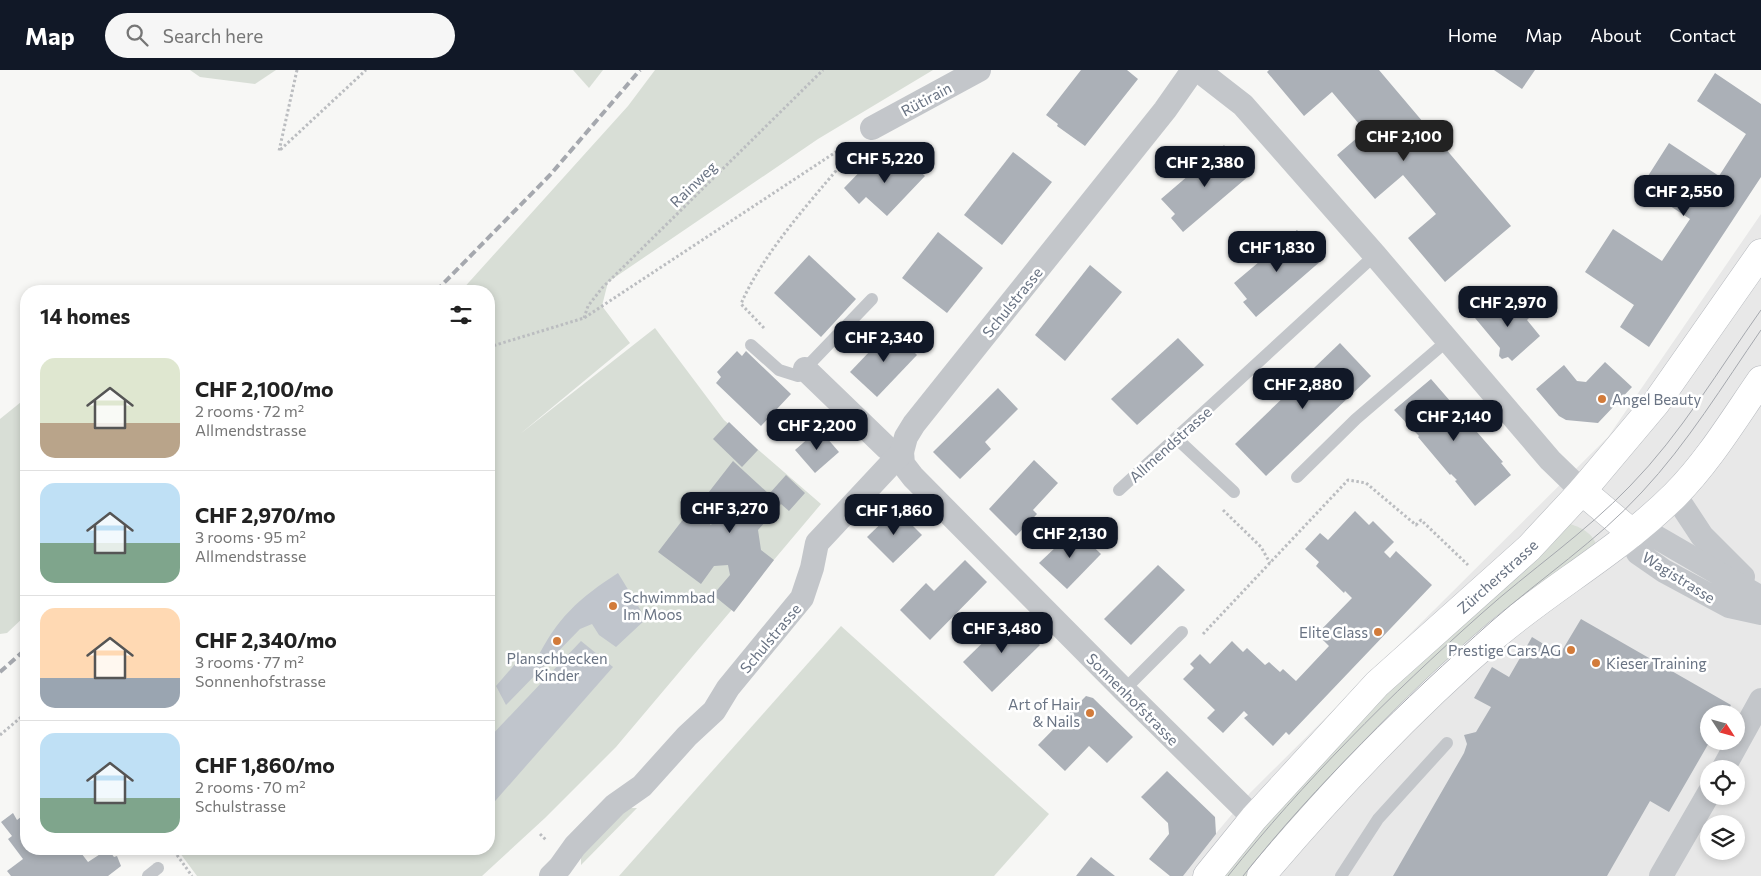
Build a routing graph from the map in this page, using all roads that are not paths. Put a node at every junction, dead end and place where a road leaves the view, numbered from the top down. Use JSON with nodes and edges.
{"nodes":[{"id":1,"x":979,"y":70,"type":"edge"},
{"id":2,"x":1193,"y":70,"type":"edge"},
{"id":3,"x":1198,"y":70,"type":"edge"},
{"id":4,"x":872,"y":128,"type":"road end"},
{"id":5,"x":1761,"y":254,"type":"edge"},
{"id":6,"x":1375,"y":255,"type":"junction"},
{"id":7,"x":872,"y":299,"type":"dead end"},
{"id":8,"x":1448,"y":341,"type":"junction"},
{"id":9,"x":751,"y":345,"type":"dead end"},
{"id":10,"x":806,"y":369,"type":"junction"},
{"id":11,"x":1761,"y":380,"type":"edge"},
{"id":12,"x":1176,"y":438,"type":"junction"},
{"id":13,"x":902,"y":452,"type":"junction"},
{"id":14,"x":1297,"y":477,"type":"dead end"},
{"id":15,"x":1119,"y":490,"type":"dead end"},
{"id":16,"x":1582,"y":491,"type":"junction"},
{"id":17,"x":1234,"y":492,"type":"dead end"},
{"id":18,"x":1675,"y":495,"type":"junction"},
{"id":19,"x":1632,"y":533,"type":"junction"},
{"id":20,"x":1760,"y":602,"type":"edge"},
{"id":21,"x":1182,"y":632,"type":"dead end"},
{"id":22,"x":1124,"y":690,"type":"junction"},
{"id":23,"x":1761,"y":700,"type":"edge"},
{"id":24,"x":1446,"y":743,"type":"dead end"},
{"id":25,"x":1728,"y":760,"type":"edge"},
{"id":26,"x":1702,"y":805,"type":"edge"},
{"id":27,"x":1254,"y":818,"type":"junction"},
{"id":28,"x":551,"y":876,"type":"edge"},
{"id":29,"x":1207,"y":876,"type":"edge"},
{"id":30,"x":1261,"y":876,"type":"edge"},
{"id":31,"x":1341,"y":876,"type":"edge"},
{"id":32,"x":1661,"y":876,"type":"edge"}],
"edges":[{"from":1,"to":4,"type":"street","name":"Rütirain"},
{"from":2,"to":13,"type":"street","name":"Schulstrasse"},
{"from":3,"to":6,"type":"street"},
{"from":5,"to":16,"type":"main road","name":"Zürcherstrasse"},
{"from":6,"to":8,"type":"street"},
{"from":6,"to":12,"type":"lane","name":"Allmendstrasse"},
{"from":7,"to":10,"type":"lane"},
{"from":8,"to":14,"type":"lane"},
{"from":8,"to":16,"type":"street"},
{"from":9,"to":10,"type":"lane"},
{"from":10,"to":13,"type":"street"},
{"from":11,"to":18,"type":"main road"},
{"from":12,"to":15,"type":"lane","name":"Allmendstrasse"},
{"from":12,"to":17,"type":"lane"},
{"from":13,"to":22,"type":"street","name":"Sonnenhofstrasse"},
{"from":13,"to":28,"type":"street","name":"Schulstrasse"},
{"from":16,"to":19,"type":"main road"},
{"from":16,"to":27,"type":"main road","name":"Zürcherstrasse"},
{"from":18,"to":19,"type":"main road"},
{"from":18,"to":20,"type":"street","name":"Wagistrasse"},
{"from":19,"to":20,"type":"street","name":"Wagistrasse"},
{"from":19,"to":30,"type":"main road"},
{"from":21,"to":22,"type":"lane"},
{"from":22,"to":27,"type":"street","name":"Sonnenhofstrasse"},
{"from":23,"to":25,"type":"street"},
{"from":24,"to":31,"type":"lane"},
{"from":26,"to":32,"type":"street"},
{"from":27,"to":29,"type":"main road","name":"Zürcherstrasse"}]}
